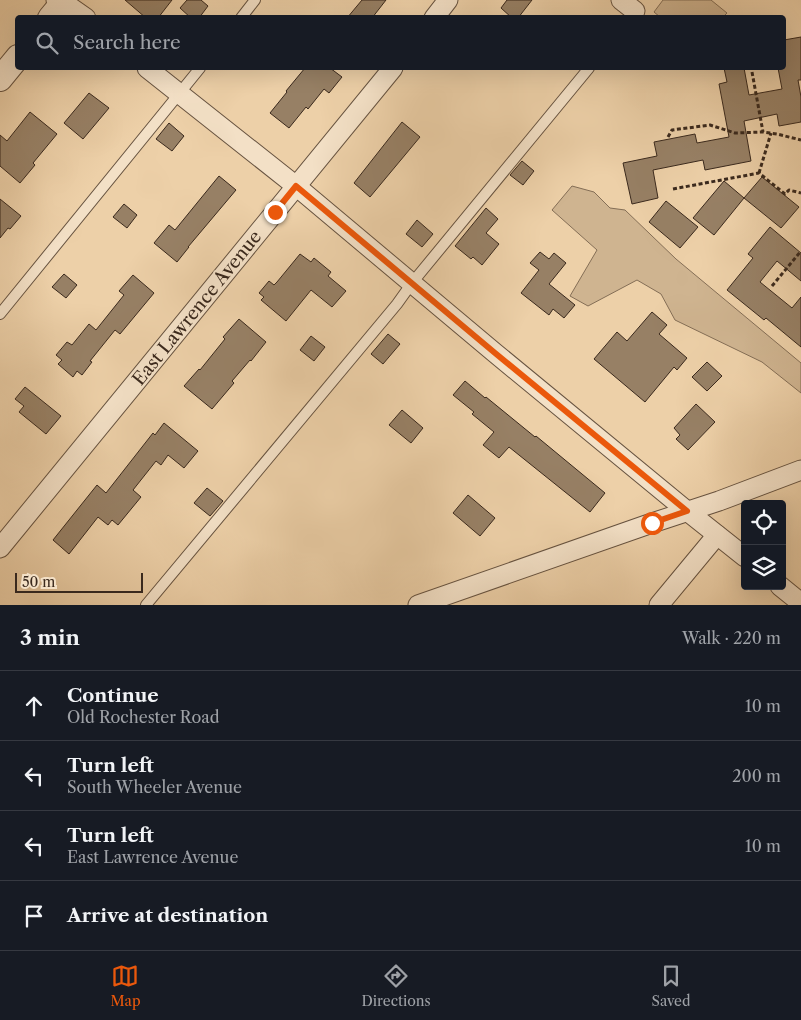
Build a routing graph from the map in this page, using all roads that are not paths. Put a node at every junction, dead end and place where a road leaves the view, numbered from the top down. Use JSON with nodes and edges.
{"nodes":[{"id":1,"x":255,"y":0,"type":"edge"},
{"id":2,"x":448,"y":0,"type":"edge"},
{"id":3,"x":59,"y":5,"type":"edge"},
{"id":4,"x":80,"y":15,"type":"edge"},
{"id":5,"x":243,"y":15,"type":"edge"},
{"id":6,"x":436,"y":15,"type":"edge"},
{"id":7,"x":15,"y":62,"type":"edge"},
{"id":8,"x":149,"y":70,"type":"edge"},
{"id":9,"x":198,"y":70,"type":"edge"},
{"id":10,"x":391,"y":70,"type":"edge"},
{"id":11,"x":587,"y":70,"type":"edge"},
{"id":12,"x":0,"y":79,"type":"edge"},
{"id":13,"x":179,"y":94,"type":"junction"},
{"id":14,"x":296,"y":186,"type":"junction"},
{"id":15,"x":412,"y":283,"type":"junction"},
{"id":16,"x":0,"y":314,"type":"edge"},
{"id":17,"x":801,"y":470,"type":"edge"},
{"id":18,"x":687,"y":511,"type":"junction"},
{"id":19,"x":717,"y":535,"type":"junction"},
{"id":20,"x":0,"y":548,"type":"edge"},
{"id":21,"x":741,"y":554,"type":"edge"},
{"id":22,"x":785,"y":590,"type":"edge"},
{"id":23,"x":801,"y":603,"type":"edge"},
{"id":24,"x":146,"y":605,"type":"edge"},
{"id":25,"x":418,"y":605,"type":"edge"},
{"id":26,"x":659,"y":605,"type":"edge"}],
"edges":[{"from":1,"to":5,"type":"lane"},
{"from":2,"to":6,"type":"street"},
{"from":3,"to":4,"type":"street"},
{"from":7,"to":12,"type":"street"},
{"from":8,"to":13,"type":"street"},
{"from":9,"to":13,"type":"lane"},
{"from":10,"to":14,"type":"street","name":"East Lawrence Avenue"},
{"from":11,"to":15,"type":"lane"},
{"from":13,"to":14,"type":"street"},
{"from":13,"to":16,"type":"lane"},
{"from":14,"to":15,"type":"street"},
{"from":14,"to":20,"type":"street","name":"East Lawrence Avenue"},
{"from":15,"to":18,"type":"street"},
{"from":15,"to":24,"type":"lane"},
{"from":17,"to":18,"type":"street"},
{"from":18,"to":19,"type":"street"},
{"from":18,"to":25,"type":"street"},
{"from":19,"to":21,"type":"street"},
{"from":19,"to":26,"type":"street"},
{"from":22,"to":23,"type":"street"}]}
